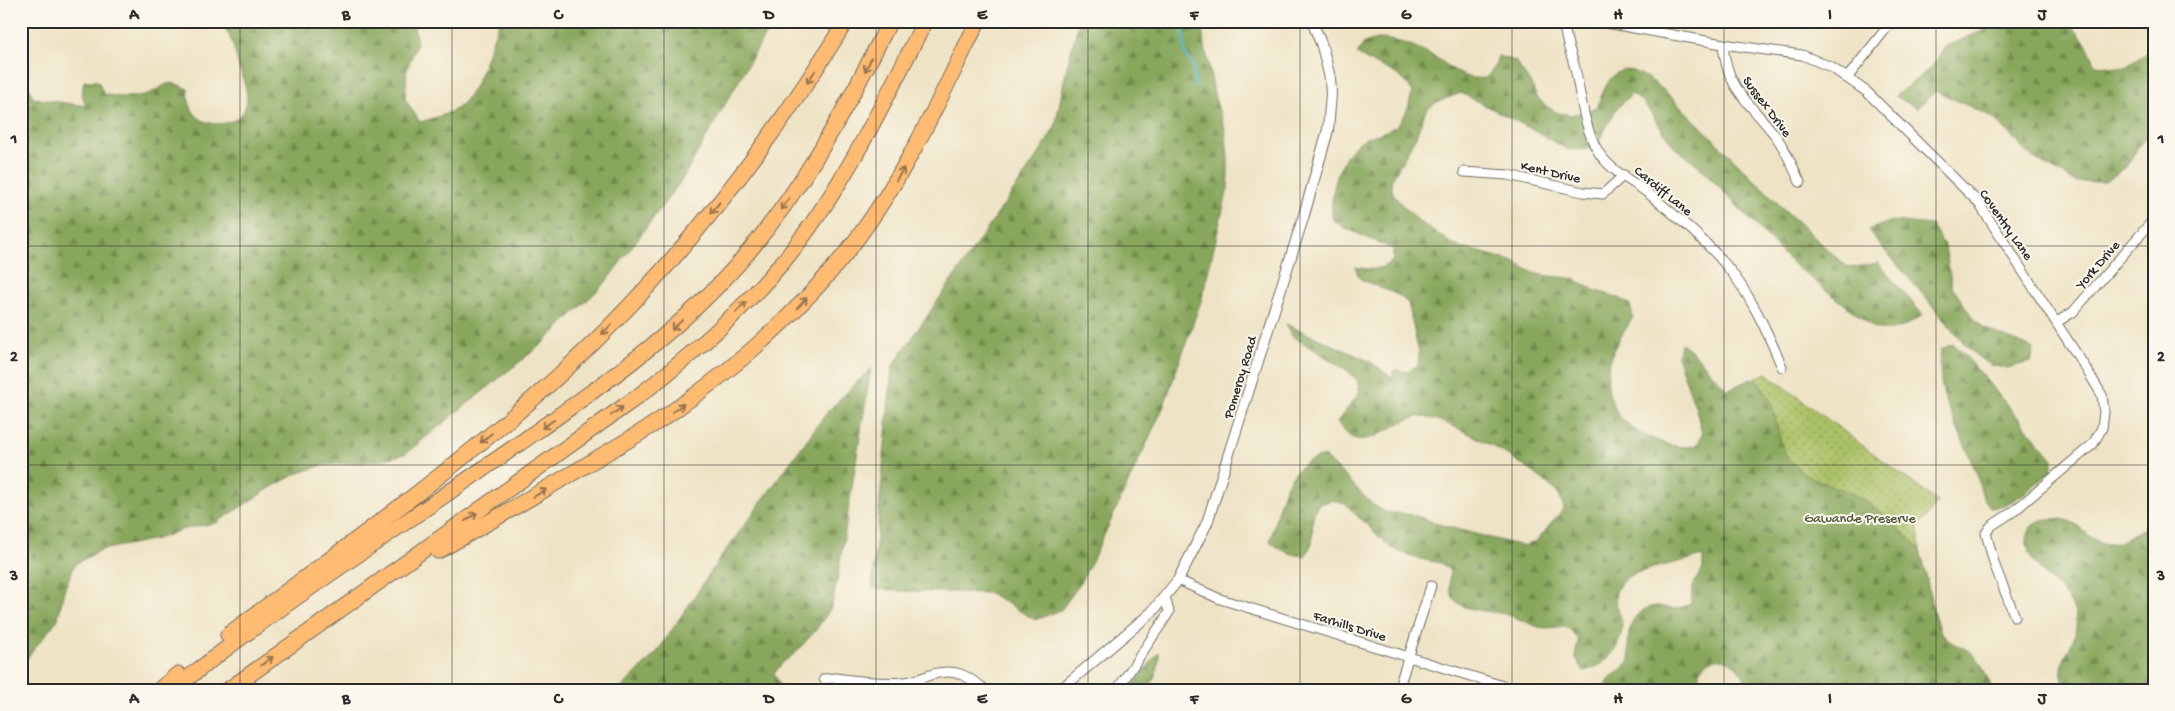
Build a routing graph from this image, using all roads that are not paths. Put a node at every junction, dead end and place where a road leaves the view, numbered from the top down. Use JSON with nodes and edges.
{"nodes":[{"id":1,"x":846,"y":21,"type":"edge"},
{"id":2,"x":890,"y":21,"type":"edge"},
{"id":3,"x":926,"y":21,"type":"edge"},
{"id":4,"x":978,"y":21,"type":"edge"},
{"id":5,"x":1312,"y":21,"type":"edge"},
{"id":6,"x":1565,"y":21,"type":"edge"},
{"id":7,"x":1595,"y":21,"type":"edge"},
{"id":8,"x":1892,"y":21,"type":"edge"},
{"id":9,"x":1723,"y":44,"type":"junction"},
{"id":10,"x":1847,"y":78,"type":"junction"},
{"id":11,"x":1464,"y":172,"type":"dead end"},
{"id":12,"x":1624,"y":176,"type":"junction"},
{"id":13,"x":1800,"y":182,"type":"dead end"},
{"id":14,"x":2154,"y":219,"type":"edge"},
{"id":15,"x":2057,"y":322,"type":"junction"},
{"id":16,"x":1782,"y":367,"type":"dead end"},
{"id":17,"x":1178,"y":580,"type":"junction"},
{"id":18,"x":375,"y":585,"type":"junction"},
{"id":19,"x":1431,"y":586,"type":"dead end"},
{"id":20,"x":1165,"y":596,"type":"junction"},
{"id":21,"x":2015,"y":617,"type":"dead end"},
{"id":22,"x":1409,"y":657,"type":"junction"},
{"id":23,"x":824,"y":679,"type":"dead end"},
{"id":24,"x":159,"y":690,"type":"edge"},
{"id":25,"x":173,"y":690,"type":"edge"},
{"id":26,"x":228,"y":690,"type":"edge"},
{"id":27,"x":986,"y":690,"type":"edge"},
{"id":28,"x":1060,"y":690,"type":"edge"},
{"id":29,"x":1117,"y":690,"type":"edge"},
{"id":30,"x":1398,"y":690,"type":"edge"},
{"id":31,"x":1516,"y":690,"type":"edge"}],
"edges":[{"from":1,"to":24,"type":"highway","one_way":true},
{"from":2,"to":25,"type":"highway","one_way":true},
{"from":18,"to":3,"type":"highway","one_way":true},
{"from":18,"to":4,"type":"highway","one_way":true},
{"from":5,"to":17,"type":"street","name":"Pomeroy Road"},
{"from":6,"to":12,"type":"street","name":"Cardiff Lane"},
{"from":7,"to":9,"type":"street","name":"Coventry Lane"},
{"from":8,"to":10,"type":"street"},
{"from":9,"to":10,"type":"street","name":"Coventry Lane"},
{"from":9,"to":13,"type":"street","name":"Sussex Drive"},
{"from":10,"to":15,"type":"street","name":"Coventry Lane"},
{"from":11,"to":12,"type":"street","name":"Kent Drive"},
{"from":12,"to":16,"type":"street","name":"Cardiff Lane"},
{"from":14,"to":15,"type":"street","name":"York Drive"},
{"from":15,"to":21,"type":"street","name":"Coventry Lane"},
{"from":17,"to":20,"type":"street","name":"Pomeroy Road"},
{"from":17,"to":22,"type":"street","name":"Farhills Drive"},
{"from":26,"to":18,"type":"highway","one_way":true},
{"from":19,"to":22,"type":"street"},
{"from":20,"to":28,"type":"street","name":"Pomeroy Road"},
{"from":20,"to":29,"type":"street"},
{"from":22,"to":30,"type":"street"},
{"from":22,"to":31,"type":"street","name":"Farhills Drive"},
{"from":23,"to":27,"type":"street"}]}
